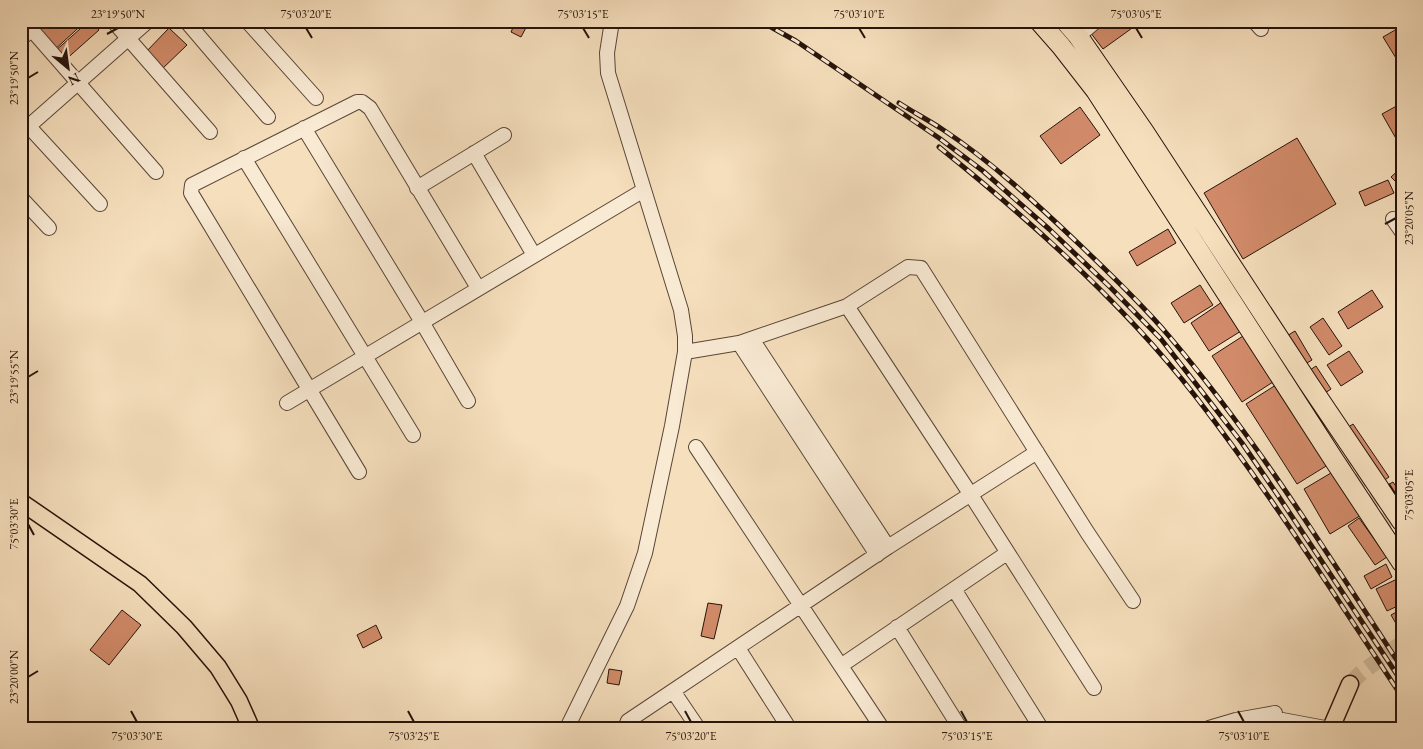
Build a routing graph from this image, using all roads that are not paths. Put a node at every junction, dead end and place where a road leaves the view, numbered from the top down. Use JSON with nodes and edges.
{"nodes":[{"id":1,"x":113,"y":21,"type":"edge"},
{"id":2,"x":148,"y":21,"type":"edge"},
{"id":3,"x":186,"y":21,"type":"edge"},
{"id":4,"x":247,"y":21,"type":"edge"},
{"id":5,"x":612,"y":21,"type":"edge"},
{"id":6,"x":1039,"y":21,"type":"edge"},
{"id":7,"x":1065,"y":21,"type":"edge"},
{"id":8,"x":1096,"y":21,"type":"edge"},
{"id":9,"x":26,"y":30,"type":"edge"},
{"id":10,"x":1078,"y":36,"type":"junction"},
{"id":11,"x":128,"y":38,"type":"junction"},
{"id":12,"x":77,"y":83,"type":"junction"},
{"id":13,"x":316,"y":98,"type":"dead end"},
{"id":14,"x":268,"y":117,"type":"dead end"},
{"id":15,"x":23,"y":126,"type":"edge"},
{"id":16,"x":304,"y":128,"type":"junction"},
{"id":17,"x":210,"y":132,"type":"dead end"},
{"id":18,"x":504,"y":135,"type":"dead end"},
{"id":19,"x":474,"y":153,"type":"junction"},
{"id":20,"x":244,"y":158,"type":"junction"},
{"id":21,"x":156,"y":172,"type":"dead end"},
{"id":22,"x":416,"y":188,"type":"junction"},
{"id":23,"x":644,"y":190,"type":"junction"},
{"id":24,"x":21,"y":198,"type":"edge"},
{"id":25,"x":100,"y":204,"type":"dead end"},
{"id":26,"x":1393,"y":219,"type":"dead end"},
{"id":27,"x":48,"y":228,"type":"dead end"},
{"id":28,"x":1402,"y":232,"type":"edge"},
{"id":29,"x":534,"y":255,"type":"junction"},
{"id":30,"x":478,"y":288,"type":"junction"},
{"id":31,"x":847,"y":306,"type":"junction"},
{"id":32,"x":422,"y":322,"type":"junction"},
{"id":33,"x":745,"y":341,"type":"junction"},
{"id":34,"x":684,"y":352,"type":"junction"},
{"id":35,"x":364,"y":356,"type":"junction"},
{"id":36,"x":310,"y":389,"type":"junction"},
{"id":37,"x":468,"y":401,"type":"dead end"},
{"id":38,"x":287,"y":403,"type":"dead end"},
{"id":39,"x":413,"y":435,"type":"dead end"},
{"id":40,"x":696,"y":447,"type":"dead end"},
{"id":41,"x":1037,"y":452,"type":"junction"},
{"id":42,"x":360,"y":472,"type":"dead end"},
{"id":43,"x":971,"y":495,"type":"junction"},
{"id":44,"x":21,"y":502,"type":"edge"},
{"id":45,"x":1402,"y":522,"type":"edge"},
{"id":46,"x":882,"y":551,"type":"junction"},
{"id":47,"x":1008,"y":553,"type":"junction"},
{"id":48,"x":1402,"y":563,"type":"edge"},
{"id":49,"x":954,"y":588,"type":"junction"},
{"id":50,"x":1133,"y":601,"type":"dead end"},
{"id":51,"x":802,"y":605,"type":"junction"},
{"id":52,"x":897,"y":627,"type":"junction"},
{"id":53,"x":738,"y":648,"type":"junction"},
{"id":54,"x":842,"y":665,"type":"junction"},
{"id":55,"x":1350,"y":684,"type":"tunnel mouth"},
{"id":56,"x":1094,"y":688,"type":"dead end"},
{"id":57,"x":673,"y":691,"type":"junction"},
{"id":58,"x":250,"y":728,"type":"edge"},
{"id":59,"x":567,"y":728,"type":"edge"},
{"id":60,"x":625,"y":728,"type":"edge"},
{"id":61,"x":698,"y":728,"type":"edge"},
{"id":62,"x":789,"y":728,"type":"edge"},
{"id":63,"x":882,"y":728,"type":"edge"},
{"id":64,"x":960,"y":728,"type":"edge"},
{"id":65,"x":1041,"y":728,"type":"edge"},
{"id":66,"x":1208,"y":728,"type":"edge"},
{"id":67,"x":1325,"y":728,"type":"edge"},
{"id":68,"x":1332,"y":728,"type":"edge"}],
"edges":[{"from":1,"to":11,"type":"street"},
{"from":2,"to":11,"type":"street"},
{"from":3,"to":14,"type":"street"},
{"from":4,"to":13,"type":"street"},
{"from":5,"to":23,"type":"street"},
{"from":6,"to":48,"type":"highway"},
{"from":7,"to":10,"type":"highway"},
{"from":8,"to":10,"type":"street"},
{"from":9,"to":12,"type":"street"},
{"from":10,"to":45,"type":"highway"},
{"from":11,"to":12,"type":"street"},
{"from":11,"to":17,"type":"street"},
{"from":12,"to":15,"type":"street"},
{"from":12,"to":21,"type":"street"},
{"from":15,"to":25,"type":"street"},
{"from":16,"to":20,"type":"street"},
{"from":16,"to":22,"type":"street"},
{"from":16,"to":32,"type":"street"},
{"from":18,"to":19,"type":"street"},
{"from":19,"to":22,"type":"street"},
{"from":19,"to":29,"type":"street"},
{"from":20,"to":35,"type":"street"},
{"from":20,"to":36,"type":"street"},
{"from":22,"to":30,"type":"street"},
{"from":23,"to":29,"type":"street"},
{"from":23,"to":34,"type":"street"},
{"from":24,"to":27,"type":"street"},
{"from":26,"to":28,"type":"street"},
{"from":29,"to":30,"type":"street"},
{"from":30,"to":32,"type":"street"},
{"from":31,"to":33,"type":"street"},
{"from":31,"to":41,"type":"street"},
{"from":31,"to":43,"type":"street"},
{"from":32,"to":35,"type":"street"},
{"from":32,"to":37,"type":"street"},
{"from":33,"to":34,"type":"street"},
{"from":33,"to":46,"type":"street"},
{"from":34,"to":59,"type":"street"},
{"from":35,"to":36,"type":"street"},
{"from":35,"to":39,"type":"street"},
{"from":36,"to":38,"type":"street"},
{"from":36,"to":42,"type":"street"},
{"from":40,"to":51,"type":"street"},
{"from":41,"to":43,"type":"street"},
{"from":41,"to":50,"type":"street"},
{"from":43,"to":46,"type":"street"},
{"from":43,"to":47,"type":"street"},
{"from":44,"to":58,"type":"main road"},
{"from":46,"to":51,"type":"street"},
{"from":47,"to":49,"type":"street"},
{"from":47,"to":56,"type":"street"},
{"from":49,"to":52,"type":"street"},
{"from":49,"to":65,"type":"street"},
{"from":51,"to":53,"type":"street"},
{"from":51,"to":54,"type":"street"},
{"from":52,"to":54,"type":"street"},
{"from":52,"to":64,"type":"street"},
{"from":53,"to":57,"type":"street"},
{"from":53,"to":62,"type":"street"},
{"from":54,"to":63,"type":"street"},
{"from":55,"to":68,"type":"main road"},
{"from":57,"to":60,"type":"street"},
{"from":57,"to":61,"type":"street"},
{"from":66,"to":67,"type":"street"}]}
